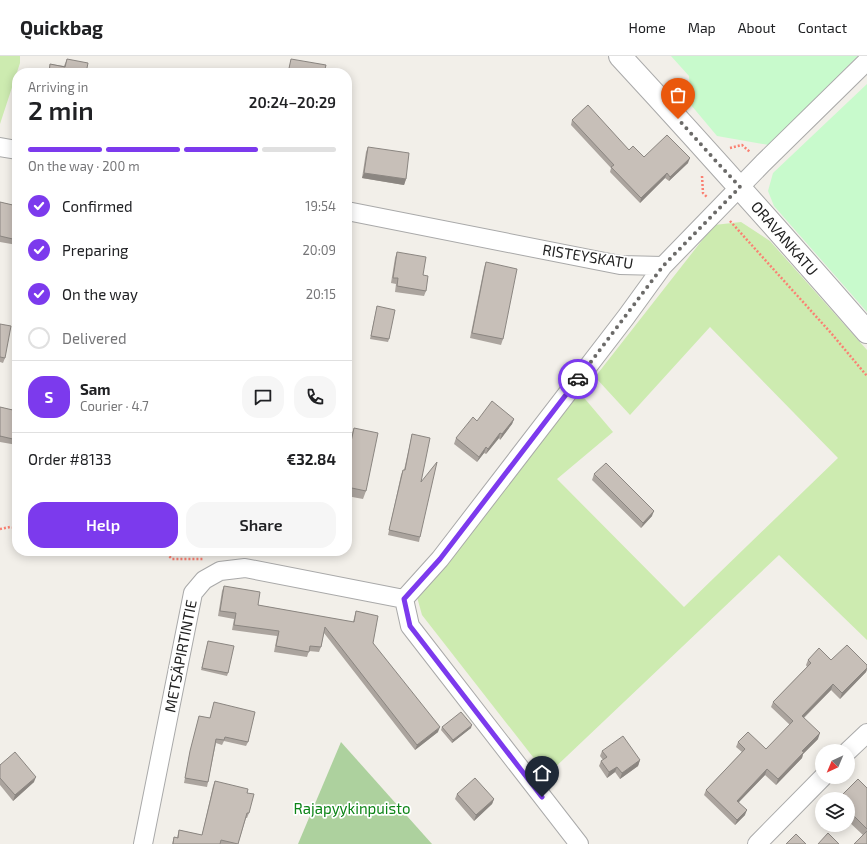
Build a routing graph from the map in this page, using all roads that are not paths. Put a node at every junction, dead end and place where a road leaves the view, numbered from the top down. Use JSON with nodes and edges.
{"nodes":[{"id":1,"x":620,"y":56,"type":"edge"},
{"id":2,"x":867,"y":61,"type":"edge"},
{"id":3,"x":0,"y":147,"type":"edge"},
{"id":4,"x":12,"y":149,"type":"edge"},
{"id":5,"x":740,"y":187,"type":"junction"},
{"id":6,"x":352,"y":211,"type":"edge"},
{"id":7,"x":663,"y":266,"type":"junction"},
{"id":8,"x":867,"y":332,"type":"edge"},
{"id":9,"x":404,"y":599,"type":"junction"},
{"id":10,"x":867,"y":733,"type":"edge"},
{"id":11,"x":855,"y":744,"type":"edge"},
{"id":12,"x":816,"y":784,"type":"edge"},
{"id":13,"x":143,"y":844,"type":"edge"},
{"id":14,"x":579,"y":844,"type":"edge"},
{"id":15,"x":757,"y":844,"type":"edge"}],
"edges":[{"from":1,"to":5,"type":"street","name":"ORAVANKATU"},
{"from":2,"to":5,"type":"street"},
{"from":3,"to":4,"type":"street"},
{"from":5,"to":7,"type":"street"},
{"from":5,"to":8,"type":"street","name":"ORAVANKATU"},
{"from":6,"to":7,"type":"street","name":"RISTEYSKATU"},
{"from":7,"to":9,"type":"street"},
{"from":9,"to":13,"type":"street","name":"METSÄPIRTINTIE"},
{"from":9,"to":14,"type":"street"},
{"from":10,"to":11,"type":"street"},
{"from":12,"to":15,"type":"street"}]}
